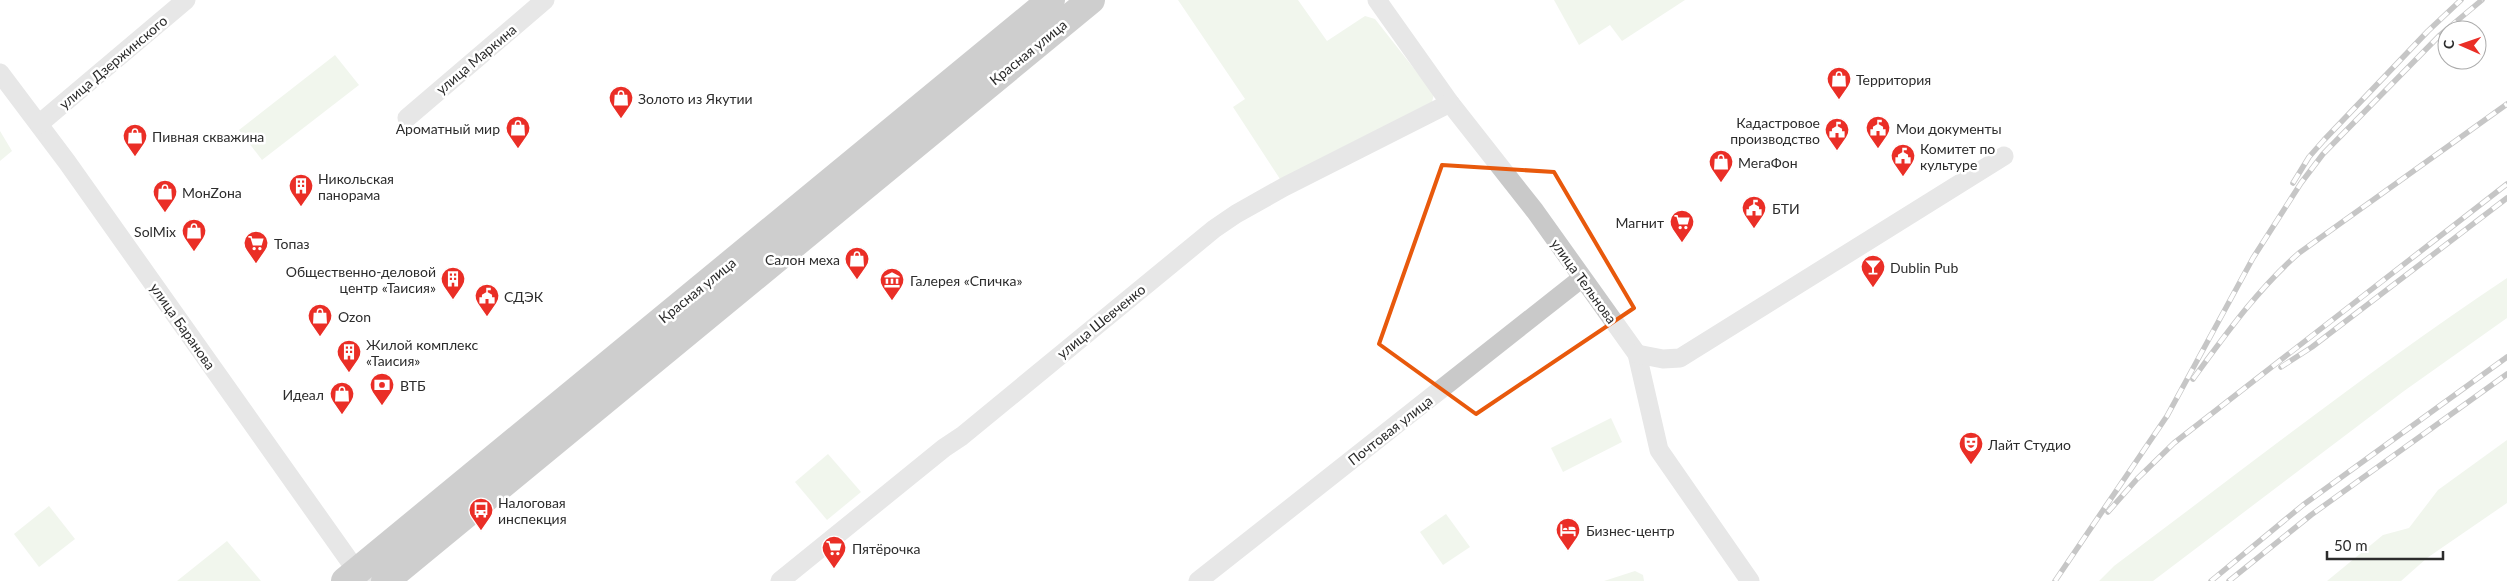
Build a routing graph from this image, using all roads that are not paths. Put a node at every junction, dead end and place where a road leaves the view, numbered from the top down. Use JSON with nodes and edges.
{"nodes":[{"id":1,"x":186,"y":0,"type":"edge"},
{"id":2,"x":546,"y":0,"type":"edge"},
{"id":3,"x":1050,"y":0,"type":"edge"},
{"id":4,"x":1091,"y":0,"type":"edge"},
{"id":5,"x":1377,"y":0,"type":"edge"},
{"id":6,"x":2,"y":76,"type":"edge"},
{"id":7,"x":1450,"y":102,"type":"junction"},
{"id":8,"x":407,"y":118,"type":"dead end"},
{"id":9,"x":39,"y":124,"type":"junction"},
{"id":10,"x":2004,"y":156,"type":"dead end"},
{"id":11,"x":1582,"y":278,"type":"junction"},
{"id":12,"x":1637,"y":354,"type":"junction"},
{"id":13,"x":1210,"y":577,"type":"edge"},
{"id":14,"x":354,"y":578,"type":"edge"},
{"id":15,"x":385,"y":581,"type":"edge"},
{"id":16,"x":780,"y":581,"type":"edge"},
{"id":17,"x":1750,"y":581,"type":"edge"}],
"edges":[{"from":1,"to":9,"type":"street","name":"улица Дзержинского"},
{"from":2,"to":8,"type":"street","name":"улица Маркина"},
{"from":3,"to":14,"type":"highway","name":"Красная улица"},
{"from":4,"to":15,"type":"highway","name":"Красная улица"},
{"from":5,"to":7,"type":"street","name":"улица Тельнова"},
{"from":6,"to":9,"type":"street","name":"улица Баранова"},
{"from":7,"to":11,"type":"street","name":"улица Тельнова"},
{"from":7,"to":16,"type":"street","name":"улица Шевченко"},
{"from":9,"to":14,"type":"street","name":"улица Баранова"},
{"from":10,"to":12,"type":"street"},
{"from":11,"to":12,"type":"street","name":"улица Тельнова"},
{"from":11,"to":13,"type":"street","name":"Почтовая улица"},
{"from":12,"to":17,"type":"street","name":"улица Тельнова"}]}
